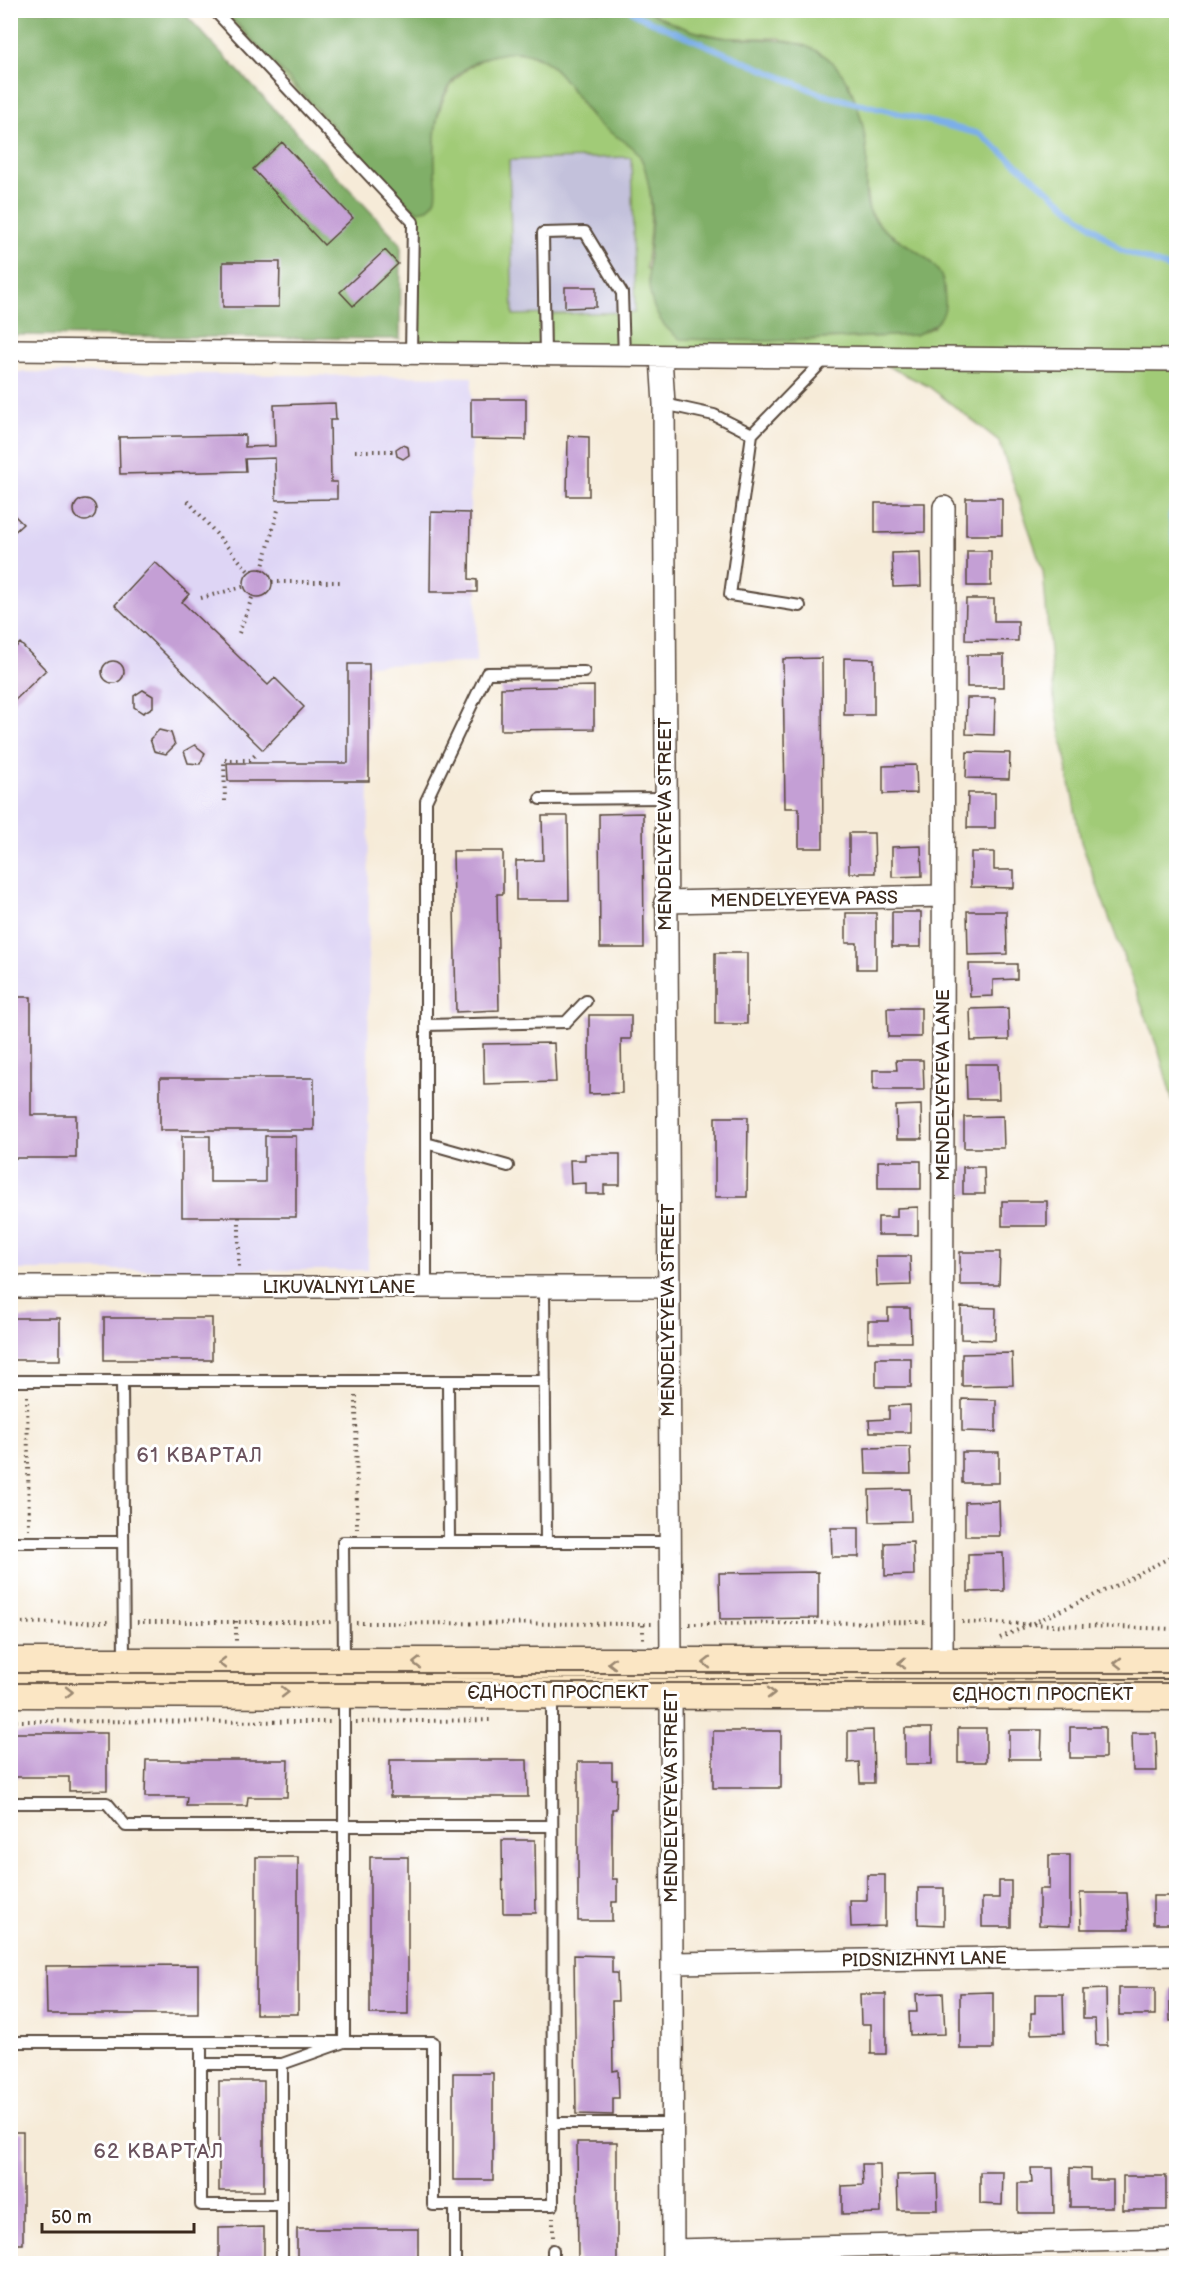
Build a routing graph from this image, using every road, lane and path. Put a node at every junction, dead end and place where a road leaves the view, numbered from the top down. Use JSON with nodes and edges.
{"nodes":[{"id":1,"x":214,"y":10,"type":"edge"},
{"id":2,"x":10,"y":350,"type":"edge"},
{"id":3,"x":411,"y":354,"type":"junction"},
{"id":4,"x":545,"y":356,"type":"junction"},
{"id":5,"x":828,"y":356,"type":"junction"},
{"id":6,"x":624,"y":357,"type":"junction"},
{"id":7,"x":661,"y":357,"type":"junction"},
{"id":8,"x":1176,"y":360,"type":"edge"},
{"id":9,"x":664,"y":404,"type":"junction"},
{"id":10,"x":752,"y":434,"type":"junction"},
{"id":11,"x":394,"y":451,"type":"dead end"},
{"id":12,"x":355,"y":452,"type":"dead end"},
{"id":13,"x":188,"y":501,"type":"dead end"},
{"id":14,"x":944,"y":507,"type":"dead end"},
{"id":15,"x":278,"y":510,"type":"dead end"},
{"id":16,"x":262,"y":570,"type":"dead end"},
{"id":17,"x":250,"y":573,"type":"dead end"},
{"id":18,"x":272,"y":582,"type":"dead end"},
{"id":19,"x":340,"y":582,"type":"dead end"},
{"id":20,"x":246,"y":586,"type":"dead end"},
{"id":21,"x":254,"y":595,"type":"dead end"},
{"id":22,"x":201,"y":598,"type":"dead end"},
{"id":23,"x":800,"y":606,"type":"dead end"},
{"id":24,"x":239,"y":633,"type":"dead end"},
{"id":25,"x":584,"y":672,"type":"dead end"},
{"id":26,"x":255,"y":755,"type":"dead end"},
{"id":27,"x":665,"y":798,"type":"junction"},
{"id":28,"x":540,"y":799,"type":"dead end"},
{"id":29,"x":225,"y":801,"type":"dead end"},
{"id":30,"x":943,"y":896,"type":"junction"},
{"id":31,"x":665,"y":902,"type":"junction"},
{"id":32,"x":586,"y":1000,"type":"dead end"},
{"id":33,"x":426,"y":1025,"type":"junction"},
{"id":34,"x":426,"y":1143,"type":"junction"},
{"id":35,"x":508,"y":1166,"type":"dead end"},
{"id":36,"x":239,"y":1217,"type":"dead end"},
{"id":37,"x":10,"y":1287,"type":"edge"},
{"id":38,"x":239,"y":1287,"type":"junction"},
{"id":39,"x":426,"y":1287,"type":"junction"},
{"id":40,"x":544,"y":1287,"type":"junction"},
{"id":41,"x":668,"y":1287,"type":"junction"},
{"id":42,"x":10,"y":1381,"type":"edge"},
{"id":43,"x":27,"y":1381,"type":"junction"},
{"id":44,"x":122,"y":1381,"type":"junction"},
{"id":45,"x":356,"y":1381,"type":"junction"},
{"id":46,"x":448,"y":1381,"type":"junction"},
{"id":47,"x":545,"y":1381,"type":"junction"},
{"id":48,"x":10,"y":1542,"type":"edge"},
{"id":49,"x":29,"y":1542,"type":"junction"},
{"id":50,"x":123,"y":1542,"type":"junction"},
{"id":51,"x":357,"y":1542,"type":"junction"},
{"id":52,"x":449,"y":1542,"type":"junction"},
{"id":53,"x":546,"y":1542,"type":"junction"},
{"id":54,"x":670,"y":1542,"type":"junction"},
{"id":55,"x":1176,"y":1552,"type":"edge"},
{"id":56,"x":997,"y":1639,"type":"dead end"},
{"id":57,"x":10,"y":1663,"type":"edge"},
{"id":58,"x":942,"y":1663,"type":"junction"},
{"id":59,"x":1176,"y":1663,"type":"edge"},
{"id":60,"x":124,"y":1678,"type":"junction"},
{"id":61,"x":344,"y":1678,"type":"junction"},
{"id":62,"x":552,"y":1678,"type":"junction"},
{"id":63,"x":671,"y":1678,"type":"junction"},
{"id":64,"x":10,"y":1692,"type":"edge"},
{"id":65,"x":1176,"y":1695,"type":"edge"},
{"id":66,"x":10,"y":1803,"type":"edge"},
{"id":67,"x":344,"y":1826,"type":"junction"},
{"id":68,"x":552,"y":1826,"type":"junction"},
{"id":69,"x":1176,"y":1955,"type":"edge"},
{"id":70,"x":672,"y":1963,"type":"junction"},
{"id":71,"x":10,"y":2042,"type":"edge"},
{"id":72,"x":201,"y":2042,"type":"junction"},
{"id":73,"x":344,"y":2042,"type":"junction"},
{"id":74,"x":201,"y":2064,"type":"junction"},
{"id":75,"x":282,"y":2064,"type":"junction"},
{"id":76,"x":553,"y":2123,"type":"junction"},
{"id":77,"x":673,"y":2123,"type":"junction"},
{"id":78,"x":282,"y":2205,"type":"junction"},
{"id":79,"x":455,"y":2205,"type":"junction"},
{"id":80,"x":553,"y":2205,"type":"junction"},
{"id":81,"x":1176,"y":2239,"type":"edge"},
{"id":82,"x":553,"y":2250,"type":"joint"},
{"id":83,"x":673,"y":2257,"type":"edge"},
{"id":84,"x":282,"y":2264,"type":"edge"},
{"id":85,"x":455,"y":2264,"type":"edge"},
{"id":86,"x":553,"y":2264,"type":"edge"}],
"edges":[{"from":1,"to":3,"type":"lane"},
{"from":2,"to":3,"type":"street"},
{"from":3,"to":4,"type":"street"},
{"from":4,"to":6,"type":"street"},
{"from":4,"to":6,"type":"lane"},
{"from":5,"to":7,"type":"street"},
{"from":5,"to":8,"type":"street"},
{"from":5,"to":10,"type":"lane"},
{"from":6,"to":7,"type":"street"},
{"from":7,"to":9,"type":"street","name":"MENDELYEYEVA STREET"},
{"from":9,"to":10,"type":"lane"},
{"from":9,"to":27,"type":"street","name":"MENDELYEYEVA STREET"},
{"from":10,"to":23,"type":"lane"},
{"from":11,"to":12,"type":"path"},
{"from":13,"to":17,"type":"path"},
{"from":14,"to":30,"type":"street","name":"MENDELYEYEVA LANE"},
{"from":15,"to":16,"type":"path"},
{"from":18,"to":19,"type":"path"},
{"from":20,"to":22,"type":"path"},
{"from":21,"to":24,"type":"path"},
{"from":25,"to":33,"type":"lane"},
{"from":26,"to":29,"type":"path"},
{"from":27,"to":28,"type":"lane"},
{"from":27,"to":31,"type":"street","name":"MENDELYEYEVA STREET"},
{"from":30,"to":31,"type":"street","name":"MENDELYEYEVA PASS"},
{"from":30,"to":58,"type":"street","name":"MENDELYEYEVA LANE"},
{"from":31,"to":41,"type":"street","name":"MENDELYEYEVA STREET"},
{"from":32,"to":33,"type":"lane"},
{"from":33,"to":34,"type":"lane"},
{"from":34,"to":35,"type":"lane"},
{"from":34,"to":39,"type":"lane"},
{"from":36,"to":38,"type":"path"},
{"from":37,"to":38,"type":"street","name":"LIKUVALNYI LANE"},
{"from":38,"to":39,"type":"street","name":"LIKUVALNYI LANE"},
{"from":39,"to":40,"type":"street","name":"LIKUVALNYI LANE"},
{"from":40,"to":41,"type":"street","name":"LIKUVALNYI LANE"},
{"from":40,"to":47,"type":"lane"},
{"from":41,"to":54,"type":"street","name":"MENDELYEYEVA STREET"},
{"from":42,"to":43,"type":"lane"},
{"from":43,"to":44,"type":"lane"},
{"from":43,"to":49,"type":"path"},
{"from":44,"to":45,"type":"lane"},
{"from":44,"to":50,"type":"lane"},
{"from":45,"to":46,"type":"lane"},
{"from":45,"to":51,"type":"path"},
{"from":46,"to":47,"type":"lane"},
{"from":46,"to":52,"type":"lane"},
{"from":47,"to":53,"type":"lane"},
{"from":48,"to":49,"type":"lane"},
{"from":49,"to":50,"type":"lane"},
{"from":50,"to":60,"type":"lane"},
{"from":51,"to":52,"type":"lane"},
{"from":51,"to":61,"type":"lane"},
{"from":52,"to":53,"type":"lane"},
{"from":53,"to":54,"type":"lane"},
{"from":54,"to":63,"type":"street","name":"MENDELYEYEVA STREET"},
{"from":55,"to":56,"type":"path"},
{"from":57,"to":60,"type":"main road","name":"ЄДНОСТІ ПРОСПЕКТ"},
{"from":59,"to":58,"type":"main road","name":"ЄДНОСТІ ПРОСПЕКТ","one_way":true},
{"from":58,"to":63,"type":"main road","name":"ЄДНОСТІ ПРОСПЕКТ","one_way":true},
{"from":60,"to":61,"type":"main road","name":"ЄДНОСТІ ПРОСПЕКТ"},
{"from":64,"to":60,"type":"main road","name":"ЄДНОСТІ ПРОСПЕКТ","one_way":true},
{"from":61,"to":62,"type":"main road","name":"ЄДНОСТІ ПРОСПЕКТ"},
{"from":61,"to":67,"type":"lane"},
{"from":62,"to":63,"type":"main road","name":"ЄДНОСТІ ПРОСПЕКТ"},
{"from":62,"to":68,"type":"lane"},
{"from":63,"to":65,"type":"main road","name":"ЄДНОСТІ ПРОСПЕКТ","one_way":true},
{"from":63,"to":70,"type":"street","name":"MENDELYEYEVA STREET"},
{"from":66,"to":67,"type":"lane"},
{"from":67,"to":68,"type":"lane"},
{"from":67,"to":73,"type":"lane"},
{"from":68,"to":76,"type":"lane"},
{"from":69,"to":70,"type":"street","name":"PIDSNIZHNYI LANE"},
{"from":70,"to":77,"type":"street","name":"MENDELYEYEVA STREET"},
{"from":71,"to":72,"type":"lane"},
{"from":72,"to":73,"type":"lane"},
{"from":72,"to":74,"type":"lane"},
{"from":73,"to":75,"type":"lane"},
{"from":73,"to":79,"type":"lane"},
{"from":74,"to":75,"type":"lane"},
{"from":74,"to":78,"type":"lane"},
{"from":75,"to":78,"type":"lane"},
{"from":76,"to":77,"type":"lane"},
{"from":76,"to":80,"type":"lane"},
{"from":77,"to":83,"type":"street","name":"MENDELYEYEVA STREET"},
{"from":78,"to":84,"type":"lane"},
{"from":79,"to":80,"type":"lane"},
{"from":79,"to":85,"type":"lane"},
{"from":80,"to":82,"type":"path"},
{"from":81,"to":83,"type":"street"},
{"from":82,"to":86,"type":"lane"}]}
